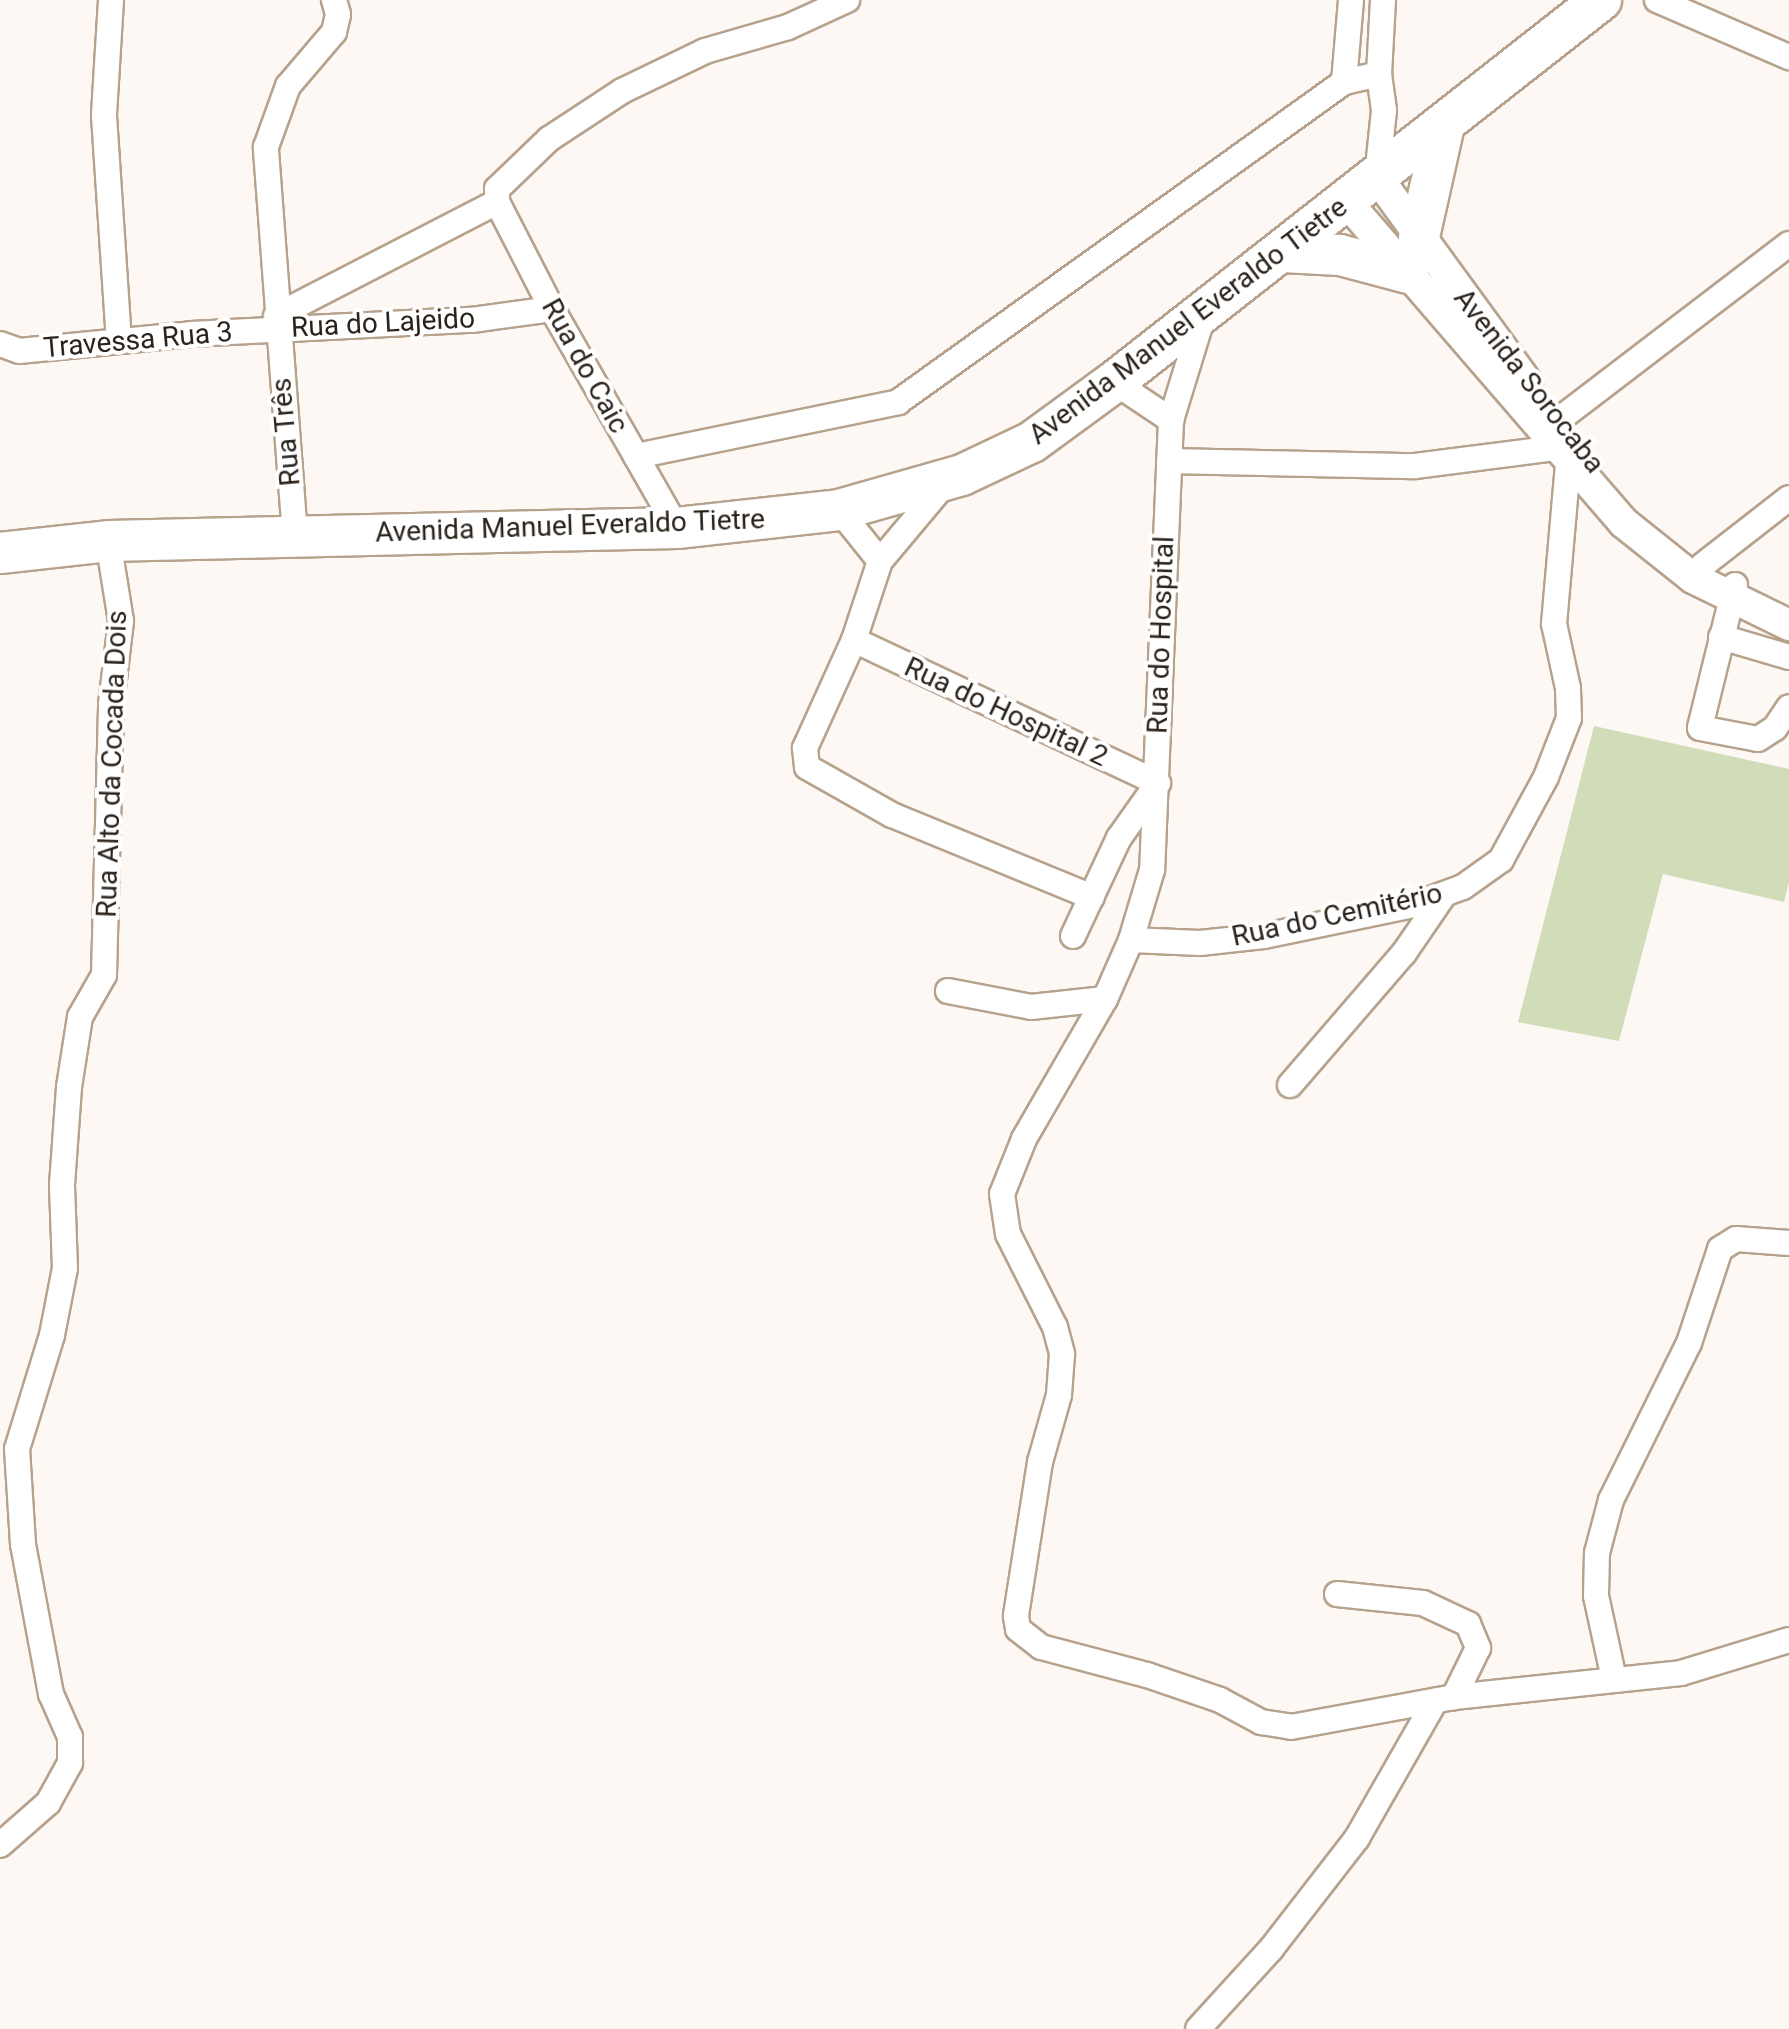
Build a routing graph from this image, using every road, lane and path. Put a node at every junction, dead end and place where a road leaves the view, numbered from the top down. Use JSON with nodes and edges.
{"nodes":[{"id":1,"x":111,"y":0,"type":"edge"},
{"id":2,"x":334,"y":0,"type":"edge"},
{"id":3,"x":847,"y":0,"type":"edge"},
{"id":4,"x":1351,"y":0,"type":"edge"},
{"id":5,"x":1383,"y":0,"type":"edge"},
{"id":6,"x":1601,"y":0,"type":"edge"},
{"id":7,"x":1657,"y":0,"type":"edge"},
{"id":8,"x":1789,"y":57,"type":"edge"},
{"id":9,"x":1379,"y":74,"type":"junction"},
{"id":10,"x":1344,"y":82,"type":"junction"},
{"id":11,"x":1444,"y":125,"type":"junction"},
{"id":12,"x":1377,"y":177,"type":"junction"},
{"id":13,"x":1346,"y":201,"type":"junction"},
{"id":14,"x":497,"y":202,"type":"junction"},
{"id":15,"x":1789,"y":244,"type":"edge"},
{"id":16,"x":1282,"y":252,"type":"junction"},
{"id":17,"x":1414,"y":255,"type":"junction"},
{"id":18,"x":552,"y":309,"type":"junction"},
{"id":19,"x":1203,"y":316,"type":"junction"},
{"id":20,"x":277,"y":322,"type":"junction"},
{"id":21,"x":119,"y":340,"type":"junction"},
{"id":22,"x":0,"y":344,"type":"edge"},
{"id":23,"x":1114,"y":382,"type":"junction"},
{"id":24,"x":1171,"y":420,"type":"junction"},
{"id":25,"x":1559,"y":444,"type":"junction"},
{"id":26,"x":636,"y":456,"type":"junction"},
{"id":27,"x":1169,"y":461,"type":"junction"},
{"id":28,"x":949,"y":480,"type":"junction"},
{"id":29,"x":1789,"y":498,"type":"edge"},
{"id":30,"x":839,"y":510,"type":"junction"},
{"id":31,"x":677,"y":528,"type":"junction"},
{"id":32,"x":295,"y":536,"type":"junction"},
{"id":33,"x":108,"y":541,"type":"junction"},
{"id":34,"x":0,"y":553,"type":"edge"},
{"id":35,"x":880,"y":561,"type":"junction"},
{"id":36,"x":1698,"y":571,"type":"junction"},
{"id":37,"x":1733,"y":592,"type":"junction"},
{"id":38,"x":1789,"y":607,"type":"edge"},
{"id":39,"x":1789,"y":625,"type":"edge"},
{"id":40,"x":1721,"y":637,"type":"junction"},
{"id":41,"x":854,"y":640,"type":"junction"},
{"id":42,"x":1789,"y":657,"type":"edge"},
{"id":43,"x":1789,"y":707,"type":"edge"},
{"id":44,"x":1158,"y":783,"type":"junction"},
{"id":45,"x":1443,"y":896,"type":"junction"},
{"id":46,"x":1092,"y":897,"type":"junction"},
{"id":47,"x":1073,"y":936,"type":"dead end"},
{"id":48,"x":1131,"y":940,"type":"junction"},
{"id":49,"x":948,"y":991,"type":"dead end"},
{"id":50,"x":1105,"y":999,"type":"junction"},
{"id":51,"x":1290,"y":1085,"type":"dead end"},
{"id":52,"x":1789,"y":1243,"type":"edge"},
{"id":53,"x":1337,"y":1594,"type":"dead end"},
{"id":54,"x":1789,"y":1640,"type":"edge"},
{"id":55,"x":1614,"y":1679,"type":"junction"},
{"id":56,"x":1444,"y":1699,"type":"junction"},
{"id":57,"x":0,"y":1845,"type":"edge"},
{"id":58,"x":1198,"y":2029,"type":"edge"}],
"edges":[{"from":1,"to":21,"type":"street"},
{"from":2,"to":20,"type":"street","name":"Rua do Lajeido"},
{"from":3,"to":14,"type":"street"},
{"from":4,"to":10,"type":"street"},
{"from":5,"to":9,"type":"street"},
{"from":6,"to":11,"type":"main road","name":"Avenida Manuel Everaldo Tietre"},
{"from":7,"to":8,"type":"street"},
{"from":9,"to":10,"type":"street"},
{"from":9,"to":12,"type":"street"},
{"from":10,"to":26,"type":"street"},
{"from":11,"to":12,"type":"main road","name":"Avenida Manuel Everaldo Tietre"},
{"from":11,"to":17,"type":"main road"},
{"from":12,"to":13,"type":"main road","name":"Avenida Manuel Everaldo Tietre"},
{"from":12,"to":17,"type":"street","name":"Avenida Sorocaba"},
{"from":13,"to":16,"type":"main road","name":"Avenida Manuel Everaldo Tietre"},
{"from":13,"to":17,"type":"street","name":"Avenida Sorocaba"},
{"from":14,"to":18,"type":"street","name":"Rua do Caic"},
{"from":14,"to":20,"type":"street"},
{"from":15,"to":25,"type":"street"},
{"from":16,"to":17,"type":"main road"},
{"from":16,"to":19,"type":"main road","name":"Avenida Manuel Everaldo Tietre"},
{"from":17,"to":25,"type":"street","name":"Avenida Sorocaba"},
{"from":18,"to":20,"type":"street","name":"Rua do Lajeido"},
{"from":18,"to":26,"type":"street","name":"Rua do Caic"},
{"from":19,"to":23,"type":"main road","name":"Avenida Manuel Everaldo Tietre"},
{"from":19,"to":24,"type":"street","name":"Rua do Hospital"},
{"from":20,"to":21,"type":"street","name":"Travessa Rua 3"},
{"from":20,"to":32,"type":"street","name":"Rua Três"},
{"from":21,"to":22,"type":"street","name":"Travessa Rua 3"},
{"from":23,"to":24,"type":"street"},
{"from":23,"to":28,"type":"main road","name":"Avenida Manuel Everaldo Tietre"},
{"from":24,"to":27,"type":"street","name":"Rua do Hospital"},
{"from":25,"to":27,"type":"street","name":"Avenida Sorocaba"},
{"from":25,"to":36,"type":"street","name":"Avenida Sorocaba"},
{"from":25,"to":36,"type":"street","name":"Avenida Sorocaba"},
{"from":25,"to":45,"type":"street","name":"Rua do Cemitério"},
{"from":26,"to":31,"type":"street","name":"Rua do Caic"},
{"from":27,"to":44,"type":"street","name":"Rua do Hospital"},
{"from":28,"to":30,"type":"main road","name":"Avenida Manuel Everaldo Tietre"},
{"from":28,"to":35,"type":"street"},
{"from":29,"to":36,"type":"street"},
{"from":30,"to":31,"type":"main road","name":"Avenida Manuel Everaldo Tietre"},
{"from":30,"to":35,"type":"street"},
{"from":31,"to":32,"type":"main road","name":"Avenida Manuel Everaldo Tietre"},
{"from":32,"to":33,"type":"main road","name":"Avenida Manuel Everaldo Tietre"},
{"from":33,"to":34,"type":"main road","name":"Avenida Manuel Everaldo Tietre"},
{"from":33,"to":57,"type":"street","name":"Rua Alto da Cocada Dois"},
{"from":35,"to":41,"type":"street"},
{"from":36,"to":37,"type":"street"},
{"from":37,"to":38,"type":"street"},
{"from":37,"to":39,"type":"street"},
{"from":37,"to":40,"type":"street"},
{"from":40,"to":42,"type":"street"},
{"from":40,"to":43,"type":"street"},
{"from":41,"to":44,"type":"street","name":"Rua do Hospital 2"},
{"from":41,"to":46,"type":"street"},
{"from":44,"to":46,"type":"street"},
{"from":44,"to":48,"type":"street","name":"Rua do Hospital"},
{"from":45,"to":48,"type":"street","name":"Rua do Cemitério"},
{"from":45,"to":51,"type":"street"},
{"from":46,"to":47,"type":"street"},
{"from":48,"to":50,"type":"street","name":"Rua do Hospital"},
{"from":49,"to":50,"type":"street"},
{"from":50,"to":56,"type":"street","name":"Rua do Hospital"},
{"from":52,"to":55,"type":"street"},
{"from":53,"to":56,"type":"street"},
{"from":54,"to":55,"type":"street"},
{"from":55,"to":56,"type":"street"},
{"from":56,"to":58,"type":"street"}]}
